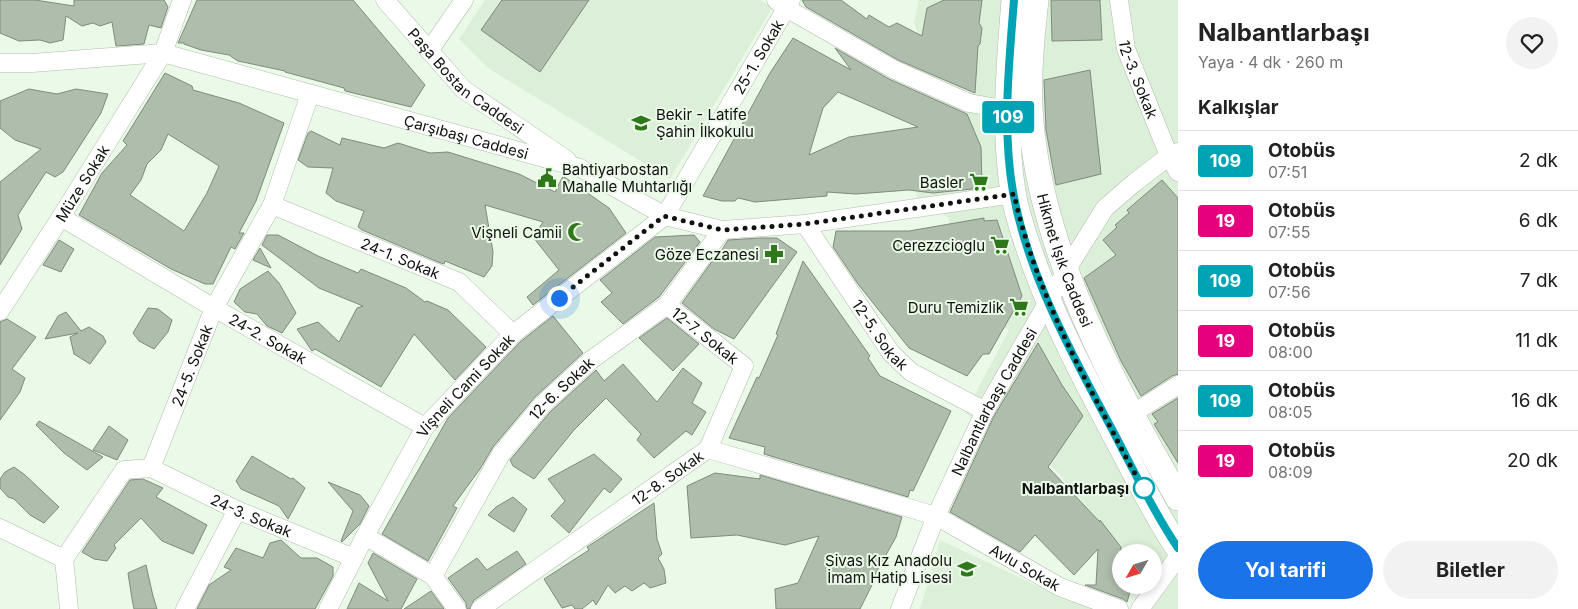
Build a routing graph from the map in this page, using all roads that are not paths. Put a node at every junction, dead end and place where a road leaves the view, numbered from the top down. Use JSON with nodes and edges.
{"nodes":[{"id":1,"x":182,"y":0,"type":"edge"},
{"id":2,"x":385,"y":0,"type":"edge"},
{"id":3,"x":464,"y":0,"type":"edge"},
{"id":4,"x":1014,"y":0,"type":"edge"},
{"id":5,"x":1036,"y":0,"type":"edge"},
{"id":6,"x":1119,"y":0,"type":"edge"},
{"id":7,"x":784,"y":3,"type":"edge"},
{"id":8,"x":429,"y":51,"type":"junction"},
{"id":9,"x":163,"y":53,"type":"junction"},
{"id":10,"x":0,"y":63,"type":"edge"},
{"id":11,"x":310,"y":94,"type":"junction"},
{"id":12,"x":1008,"y":110,"type":"junction"},
{"id":13,"x":1173,"y":154,"type":"edge"},
{"id":14,"x":580,"y":168,"type":"junction"},
{"id":15,"x":1178,"y":172,"type":"edge"},
{"id":16,"x":1014,"y":194,"type":"junction"},
{"id":17,"x":272,"y":205,"type":"junction"},
{"id":18,"x":664,"y":216,"type":"junction"},
{"id":19,"x":61,"y":218,"type":"junction"},
{"id":20,"x":805,"y":224,"type":"junction"},
{"id":21,"x":722,"y":230,"type":"junction"},
{"id":22,"x":1067,"y":269,"type":"junction"},
{"id":23,"x":1048,"y":300,"type":"junction"},
{"id":24,"x":667,"y":305,"type":"junction"},
{"id":25,"x":214,"y":308,"type":"junction"},
{"id":26,"x":0,"y":311,"type":"edge"},
{"id":27,"x":514,"y":334,"type":"junction"},
{"id":28,"x":1178,"y":385,"type":"edge"},
{"id":29,"x":985,"y":411,"type":"junction"},
{"id":30,"x":1132,"y":414,"type":"junction"},
{"id":31,"x":425,"y":427,"type":"junction"},
{"id":32,"x":708,"y":448,"type":"junction"},
{"id":33,"x":151,"y":468,"type":"junction"},
{"id":34,"x":1178,"y":498,"type":"edge"},
{"id":35,"x":237,"y":510,"type":"junction"},
{"id":36,"x":936,"y":516,"type":"junction"},
{"id":37,"x":0,"y":528,"type":"edge"},
{"id":38,"x":365,"y":536,"type":"junction"},
{"id":39,"x":1178,"y":548,"type":"edge"},
{"id":40,"x":1178,"y":557,"type":"edge"},
{"id":41,"x":354,"y":558,"type":"junction"},
{"id":42,"x":64,"y":559,"type":"junction"},
{"id":43,"x":433,"y":576,"type":"junction"},
{"id":44,"x":69,"y":609,"type":"edge"},
{"id":45,"x":185,"y":609,"type":"edge"},
{"id":46,"x":328,"y":609,"type":"edge"},
{"id":47,"x":457,"y":609,"type":"edge"},
{"id":48,"x":480,"y":609,"type":"edge"},
{"id":49,"x":900,"y":609,"type":"edge"},
{"id":50,"x":1119,"y":609,"type":"edge"},
{"id":51,"x":1140,"y":609,"type":"edge"}],
"edges":[{"from":1,"to":9,"type":"street","name":"Müze Sokak"},
{"from":2,"to":8,"type":"street","name":"Paşa Bostan Caddesi"},
{"from":3,"to":8,"type":"street"},
{"from":4,"to":12,"type":"street","name":"Hikmet Işık Caddesi"},
{"from":5,"to":22,"type":"street","name":"Hikmet Işık Caddesi"},
{"from":6,"to":13,"type":"street","name":"12-3. Sokak"},
{"from":7,"to":12,"type":"street"},
{"from":7,"to":18,"type":"street","name":"25-1. Sokak"},
{"from":8,"to":14,"type":"street","name":"Paşa Bostan Caddesi"},
{"from":9,"to":10,"type":"street","name":"Çarşıbaşı Caddesi"},
{"from":9,"to":11,"type":"street","name":"Çarşıbaşı Caddesi"},
{"from":9,"to":19,"type":"street","name":"Müze Sokak"},
{"from":11,"to":14,"type":"street","name":"Çarşıbaşı Caddesi"},
{"from":11,"to":17,"type":"street","name":"24-5. Sokak"},
{"from":12,"to":16,"type":"street","name":"Hikmet Işık Caddesi"},
{"from":13,"to":15,"type":"street","name":"12-3. Sokak"},
{"from":13,"to":22,"type":"street","name":"Nalbantlarbaşı Caddesi"},
{"from":14,"to":18,"type":"street","name":"Çarşıbaşı Caddesi"},
{"from":16,"to":20,"type":"street","name":"Çarşıbaşı Caddesi"},
{"from":16,"to":23,"type":"street","name":"Hikmet Işık Caddesi"},
{"from":17,"to":25,"type":"street","name":"24-5. Sokak"},
{"from":17,"to":27,"type":"street","name":"24-1. Sokak"},
{"from":18,"to":21,"type":"street","name":"Çarşıbaşı Caddesi"},
{"from":18,"to":27,"type":"street","name":"Vişneli Cami Sokak"},
{"from":19,"to":25,"type":"street","name":"24-2. Sokak"},
{"from":19,"to":26,"type":"street","name":"Müze Sokak"},
{"from":20,"to":21,"type":"street","name":"Çarşıbaşı Caddesi"},
{"from":20,"to":29,"type":"street","name":"12-5. Sokak"},
{"from":21,"to":24,"type":"street","name":"12-6. Sokak"},
{"from":22,"to":23,"type":"street","name":"Nalbantlarbaşı Caddesi"},
{"from":22,"to":30,"type":"street","name":"Hikmet Işık Caddesi"},
{"from":23,"to":29,"type":"street","name":"Nalbantlarbaşı Caddesi"},
{"from":23,"to":39,"type":"street","name":"Hikmet Işık Caddesi"},
{"from":24,"to":32,"type":"street","name":"12-7. Sokak"},
{"from":24,"to":43,"type":"street","name":"12-6. Sokak"},
{"from":25,"to":31,"type":"street","name":"24-2. Sokak"},
{"from":25,"to":33,"type":"street","name":"24-5. Sokak"},
{"from":27,"to":31,"type":"street","name":"Vişneli Cami Sokak"},
{"from":28,"to":30,"type":"street"},
{"from":29,"to":36,"type":"street","name":"Nalbantlarbaşı Caddesi"},
{"from":30,"to":34,"type":"street","name":"Hikmet Işık Caddesi"},
{"from":31,"to":38,"type":"street","name":"Vişneli Cami Sokak"},
{"from":32,"to":36,"type":"street","name":"12-8. Sokak"},
{"from":32,"to":48,"type":"street","name":"12-8. Sokak"},
{"from":33,"to":35,"type":"street","name":"24-3. Sokak"},
{"from":33,"to":42,"type":"street"},
{"from":35,"to":41,"type":"street","name":"24-3. Sokak"},
{"from":35,"to":45,"type":"street"},
{"from":36,"to":49,"type":"street","name":"Nalbantlarbaşı Caddesi"},
{"from":36,"to":50,"type":"street","name":"Avlu Sokak"},
{"from":37,"to":42,"type":"street"},
{"from":38,"to":41,"type":"street","name":"Vişneli Cami Sokak"},
{"from":38,"to":43,"type":"street"},
{"from":40,"to":51,"type":"street"},
{"from":41,"to":46,"type":"street","name":"Vişneli Cami Sokak"},
{"from":42,"to":44,"type":"street"},
{"from":43,"to":47,"type":"street"}]}
